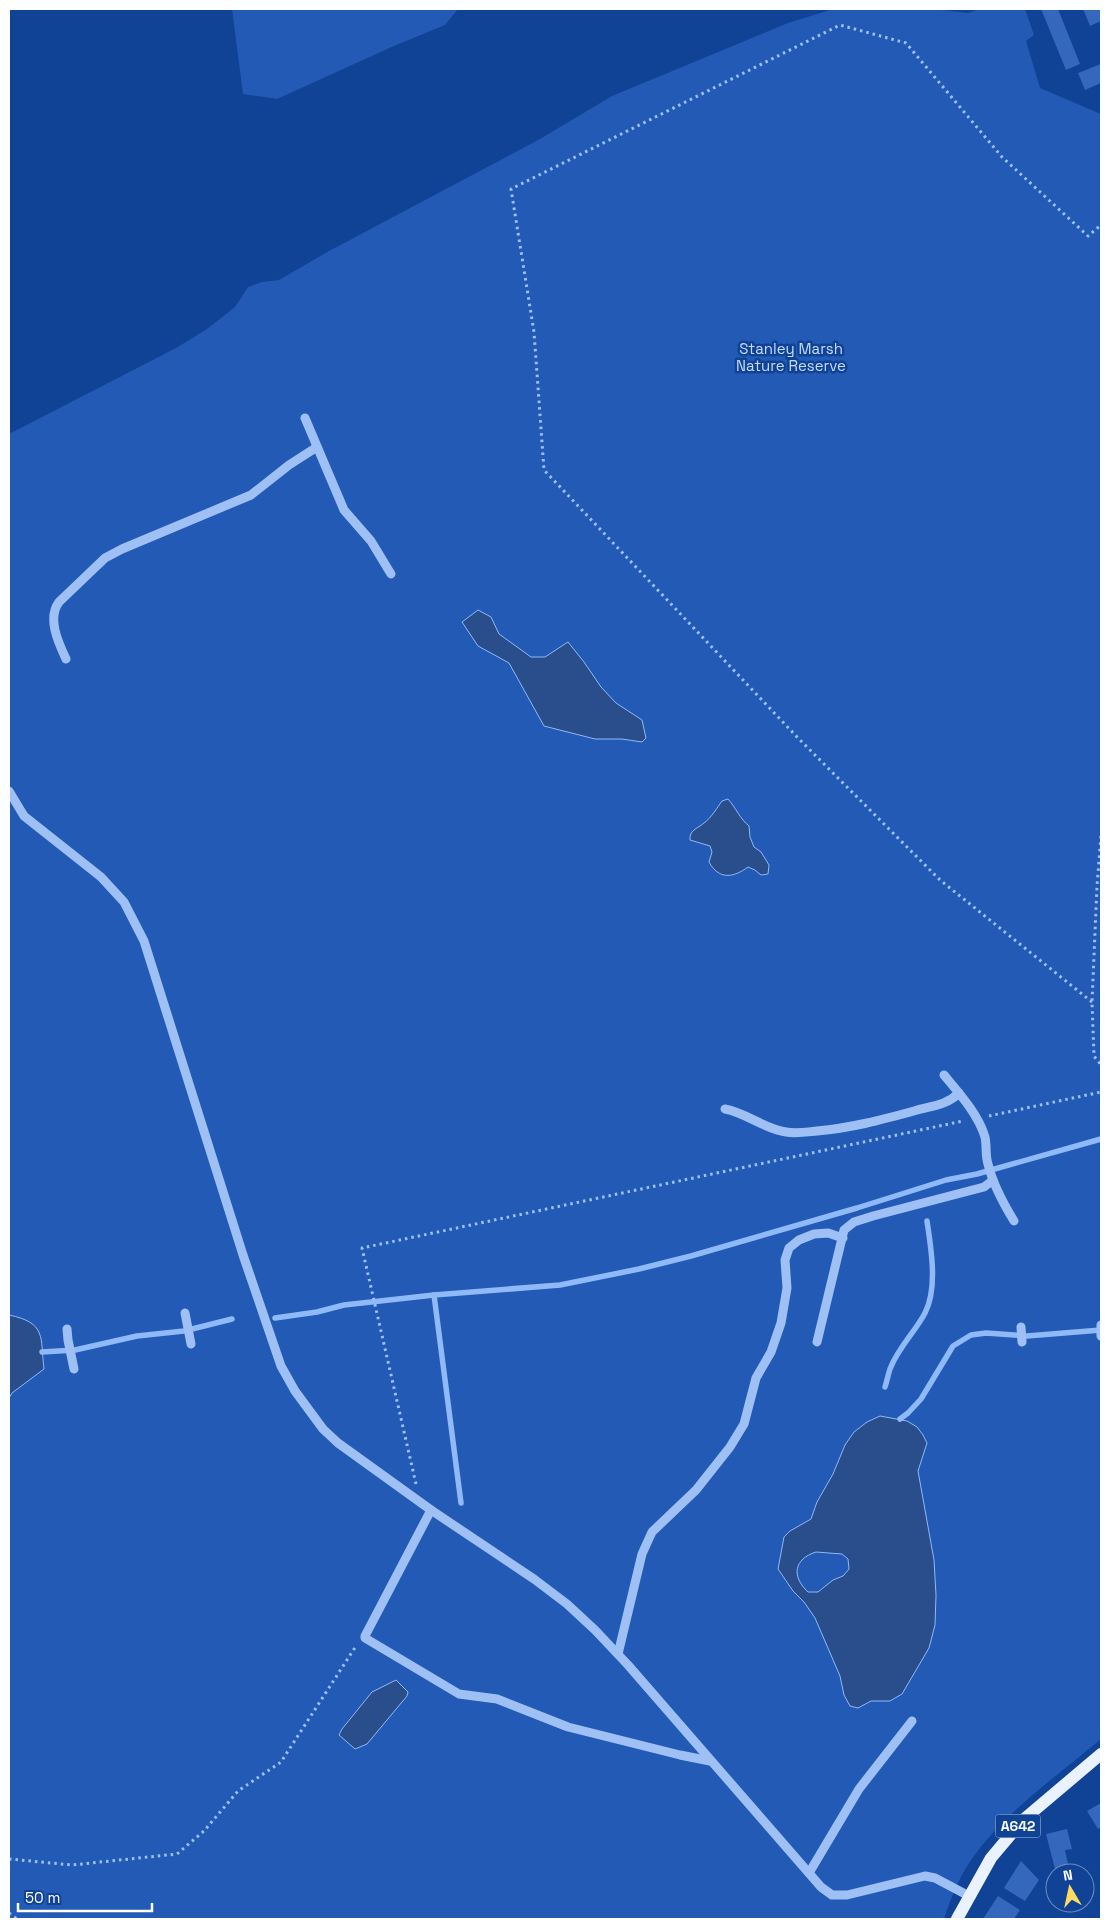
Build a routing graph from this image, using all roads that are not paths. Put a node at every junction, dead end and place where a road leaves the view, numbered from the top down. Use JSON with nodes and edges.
{"nodes":[{"id":1,"x":306,"y":418,"type":"dead end"},
{"id":2,"x":317,"y":447,"type":"junction"},
{"id":3,"x":391,"y":574,"type":"dead end"},
{"id":4,"x":66,"y":659,"type":"dead end"},
{"id":5,"x":9,"y":791,"type":"edge"},
{"id":6,"x":944,"y":1075,"type":"dead end"},
{"id":7,"x":959,"y":1093,"type":"junction"},
{"id":8,"x":726,"y":1109,"type":"dead end"},
{"id":9,"x":992,"y":1181,"type":"junction"},
{"id":10,"x":1014,"y":1221,"type":"dead end"},
{"id":11,"x":843,"y":1238,"type":"junction"},
{"id":12,"x":185,"y":1315,"type":"dead end"},
{"id":13,"x":1101,"y":1324,"type":"edge"},
{"id":14,"x":1021,"y":1327,"type":"dead end"},
{"id":15,"x":67,"y":1329,"type":"dead end"},
{"id":16,"x":1101,"y":1336,"type":"edge"},
{"id":17,"x":191,"y":1340,"type":"dead end"},
{"id":18,"x":818,"y":1342,"type":"dead end"},
{"id":19,"x":1022,"y":1342,"type":"dead end"},
{"id":20,"x":74,"y":1365,"type":"dead end"},
{"id":21,"x":431,"y":1510,"type":"junction"},
{"id":22,"x":618,"y":1654,"type":"junction"},
{"id":23,"x":912,"y":1721,"type":"dead end"},
{"id":24,"x":1101,"y":1754,"type":"edge"},
{"id":25,"x":710,"y":1761,"type":"junction"},
{"id":26,"x":809,"y":1873,"type":"junction"},
{"id":27,"x":969,"y":1896,"type":"junction"},
{"id":28,"x":958,"y":1919,"type":"edge"}],
"edges":[{"from":1,"to":2,"type":"lane"},
{"from":2,"to":3,"type":"lane"},
{"from":2,"to":4,"type":"lane"},
{"from":5,"to":21,"type":"lane"},
{"from":6,"to":7,"type":"lane"},
{"from":7,"to":8,"type":"lane"},
{"from":7,"to":9,"type":"lane"},
{"from":9,"to":10,"type":"lane"},
{"from":9,"to":11,"type":"lane"},
{"from":11,"to":18,"type":"lane"},
{"from":11,"to":22,"type":"lane"},
{"from":12,"to":17,"type":"lane"},
{"from":13,"to":16,"type":"lane"},
{"from":14,"to":19,"type":"lane"},
{"from":15,"to":20,"type":"lane"},
{"from":21,"to":22,"type":"lane"},
{"from":21,"to":25,"type":"lane"},
{"from":22,"to":25,"type":"lane"},
{"from":23,"to":26,"type":"lane"},
{"from":24,"to":27,"type":"main road","number":"A642"},
{"from":25,"to":26,"type":"lane"},
{"from":26,"to":27,"type":"lane"},
{"from":27,"to":28,"type":"main road","number":"A642"}]}
